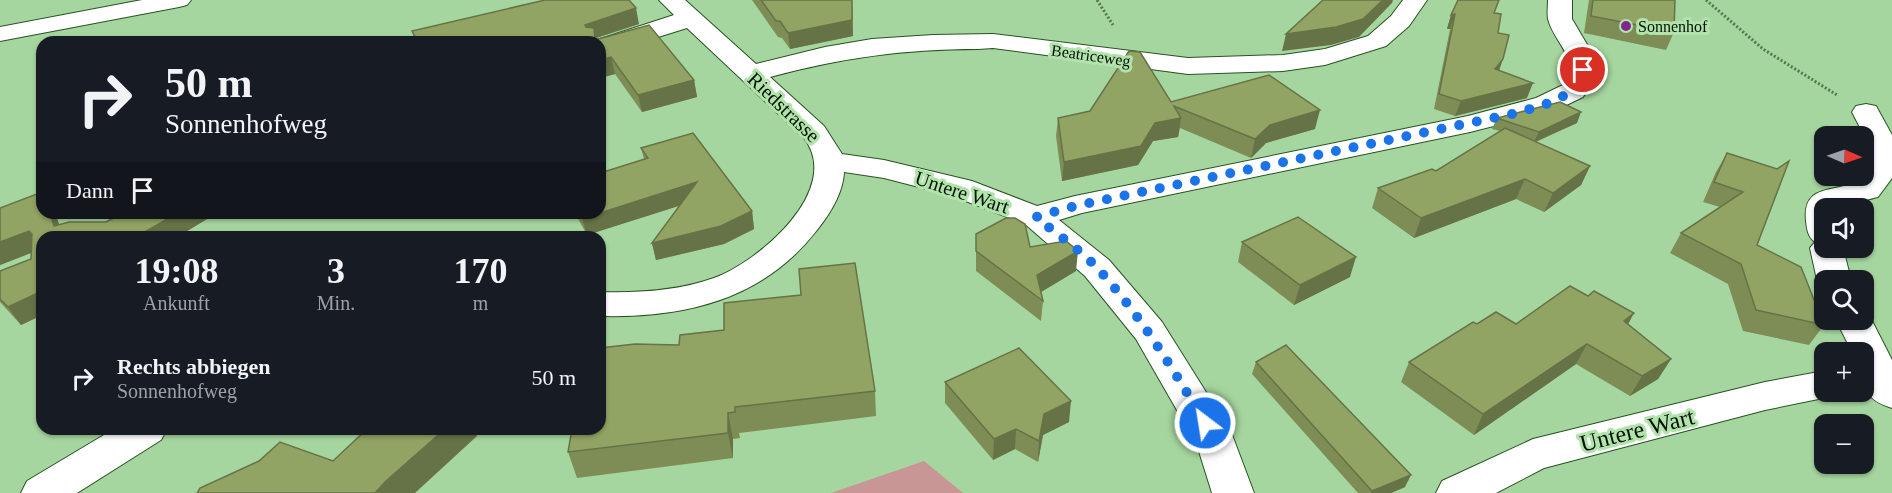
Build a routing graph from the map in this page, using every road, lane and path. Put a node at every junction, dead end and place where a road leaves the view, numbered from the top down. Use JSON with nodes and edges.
{"nodes":[{"id":1,"x":178,"y":0,"type":"edge"},
{"id":2,"x":1415,"y":0,"type":"edge"},
{"id":3,"x":1560,"y":0,"type":"edge"},
{"id":4,"x":1706,"y":0,"type":"edge"},
{"id":5,"x":680,"y":9,"type":"edge"},
{"id":6,"x":0,"y":34,"type":"edge"},
{"id":7,"x":606,"y":45,"type":"edge"},
{"id":8,"x":749,"y":74,"type":"junction"},
{"id":9,"x":1879,"y":117,"type":"edge"},
{"id":10,"x":830,"y":161,"type":"junction"},
{"id":11,"x":1833,"y":198,"type":"edge"},
{"id":12,"x":1036,"y":217,"type":"junction"},
{"id":13,"x":606,"y":304,"type":"edge"},
{"id":14,"x":1859,"y":330,"type":"edge"},
{"id":15,"x":1814,"y":387,"type":"edge"},
{"id":16,"x":1880,"y":389,"type":"edge"},
{"id":17,"x":137,"y":435,"type":"edge"},
{"id":18,"x":42,"y":493,"type":"edge"},
{"id":19,"x":1233,"y":493,"type":"edge"},
{"id":20,"x":1457,"y":493,"type":"edge"}],
"edges":[{"from":1,"to":6,"type":"street"},
{"from":2,"to":8,"type":"street","name":"Beatriceweg"},
{"from":3,"to":12,"type":"street"},
{"from":4,"to":9,"type":"path"},
{"from":5,"to":7,"type":"street"},
{"from":5,"to":8,"type":"street","name":"Riedstrasse"},
{"from":8,"to":10,"type":"street","name":"Riedstrasse"},
{"from":9,"to":11,"type":"street"},
{"from":10,"to":12,"type":"street","name":"Untere Wart"},
{"from":10,"to":13,"type":"street","name":"Riedstrasse"},
{"from":12,"to":19,"type":"street","name":"Untere Wart"},
{"from":14,"to":16,"type":"street"},
{"from":15,"to":20,"type":"street","name":"Untere Wart"},
{"from":17,"to":18,"type":"street"}]}
